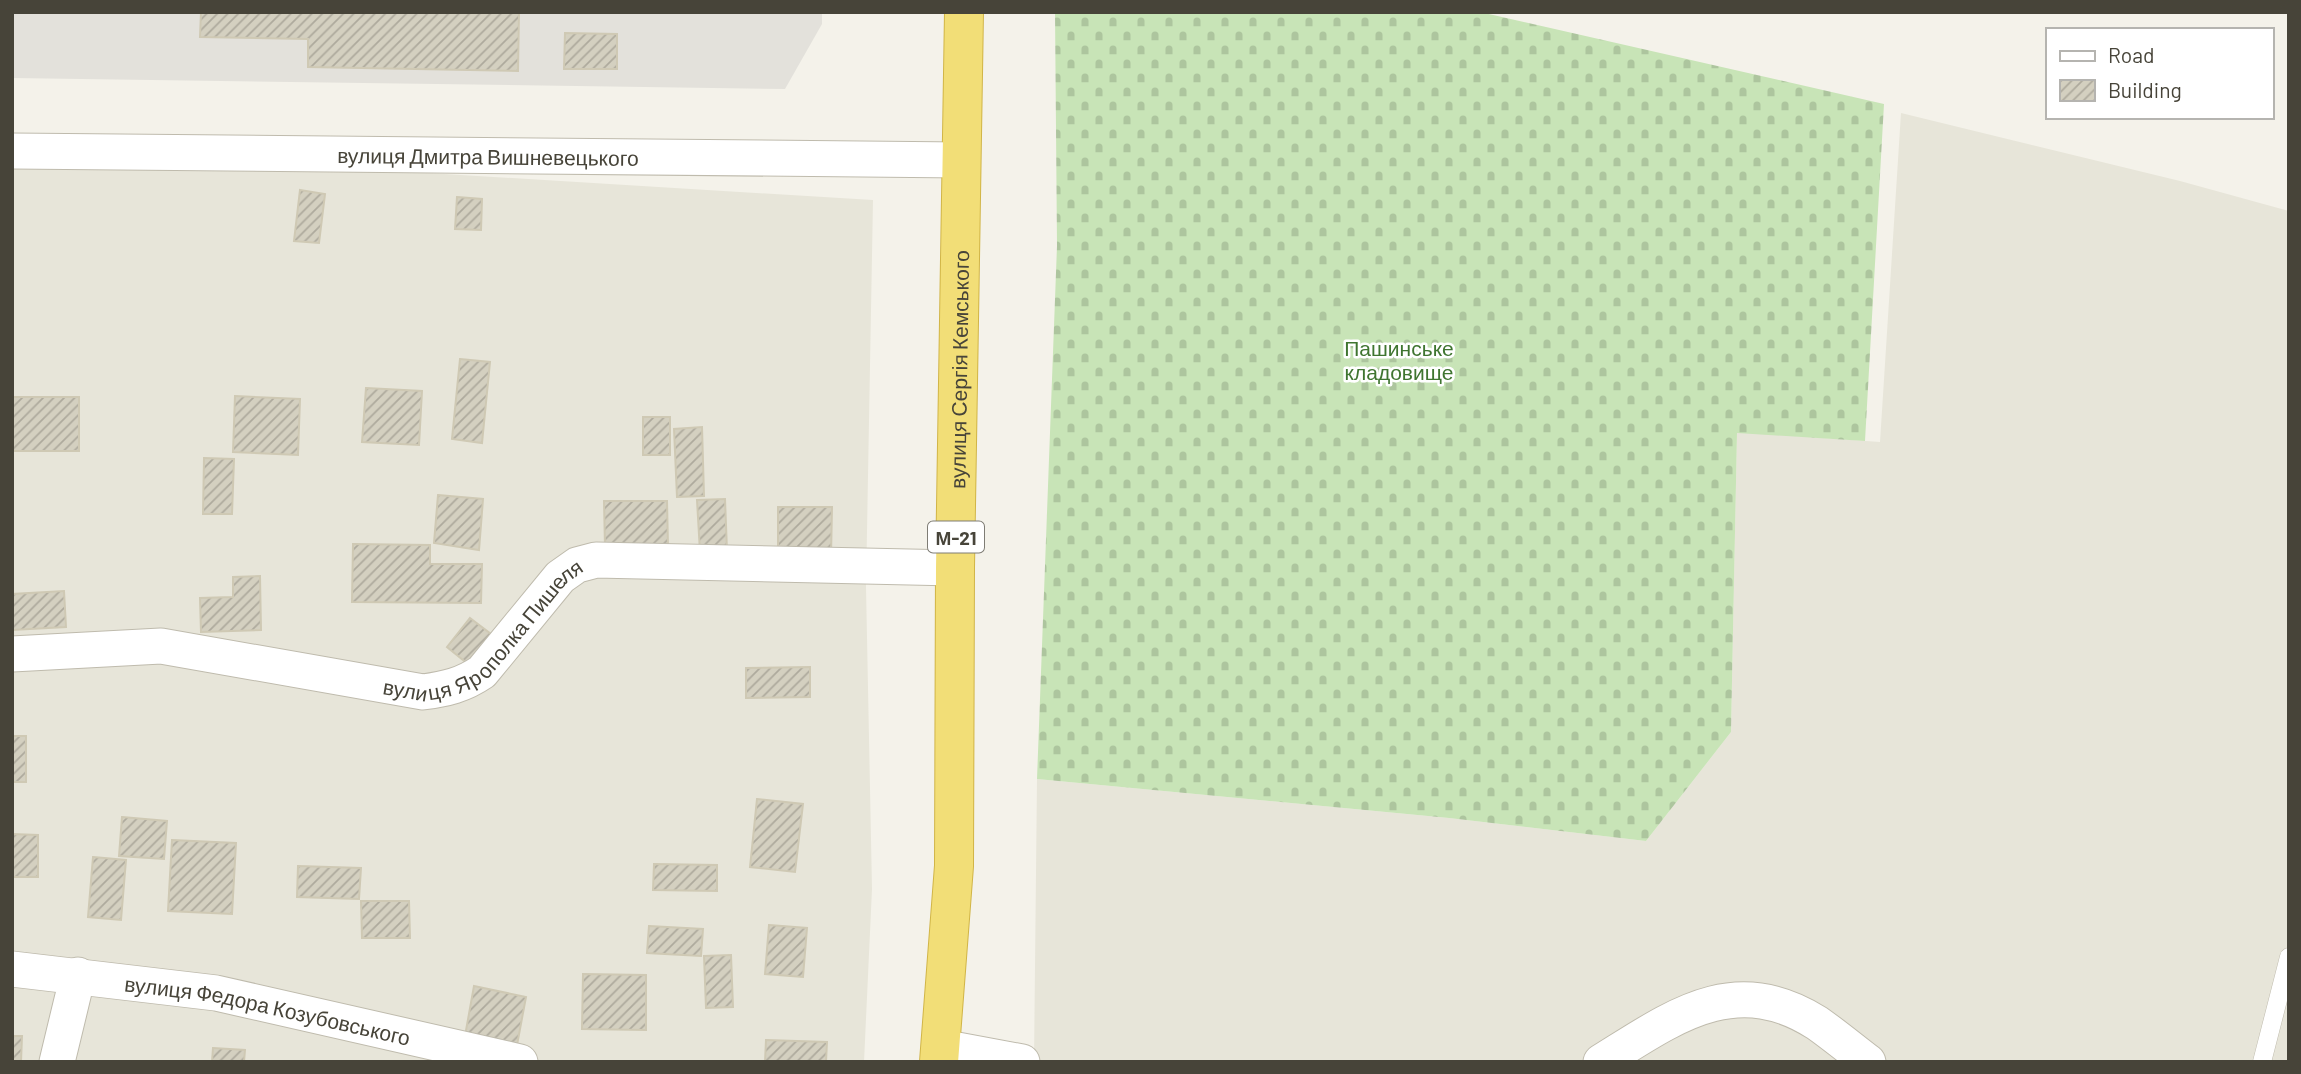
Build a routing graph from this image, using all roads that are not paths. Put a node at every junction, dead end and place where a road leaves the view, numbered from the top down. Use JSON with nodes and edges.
{"nodes":[{"id":1,"x":964,"y":12,"type":"edge"},
{"id":2,"x":12,"y":150,"type":"edge"},
{"id":3,"x":962,"y":160,"type":"junction"},
{"id":4,"x":955,"y":568,"type":"junction"},
{"id":5,"x":12,"y":654,"type":"edge"},
{"id":6,"x":2289,"y":957,"type":"edge"},
{"id":7,"x":12,"y":969,"type":"edge"},
{"id":8,"x":78,"y":975,"type":"junction"},
{"id":9,"x":940,"y":1054,"type":"edge"},
{"id":10,"x":57,"y":1062,"type":"edge"},
{"id":11,"x":520,"y":1062,"type":"edge"},
{"id":12,"x":1022,"y":1062,"type":"edge"},
{"id":13,"x":1601,"y":1062,"type":"edge"},
{"id":14,"x":1868,"y":1062,"type":"edge"},
{"id":15,"x":2262,"y":1062,"type":"edge"}],
"edges":[{"from":1,"to":3,"type":"highway","name":"вулиця Сергія Кемського","number":"М-21"},
{"from":2,"to":3,"type":"street","name":"вулиця Дмитра Вишневецького"},
{"from":3,"to":4,"type":"highway","name":"вулиця Сергія Кемського","number":"М-21"},
{"from":4,"to":5,"type":"street","name":"вулиця Ярополка Пишеля"},
{"from":4,"to":9,"type":"highway","name":"вулиця Сергія Кемського","number":"М-21"},
{"from":6,"to":15,"type":"lane"},
{"from":7,"to":8,"type":"street","name":"вулиця Федора Козубовського"},
{"from":8,"to":10,"type":"street"},
{"from":8,"to":11,"type":"street","name":"вулиця Федора Козубовського"},
{"from":9,"to":12,"type":"street"},
{"from":13,"to":14,"type":"street"}]}
